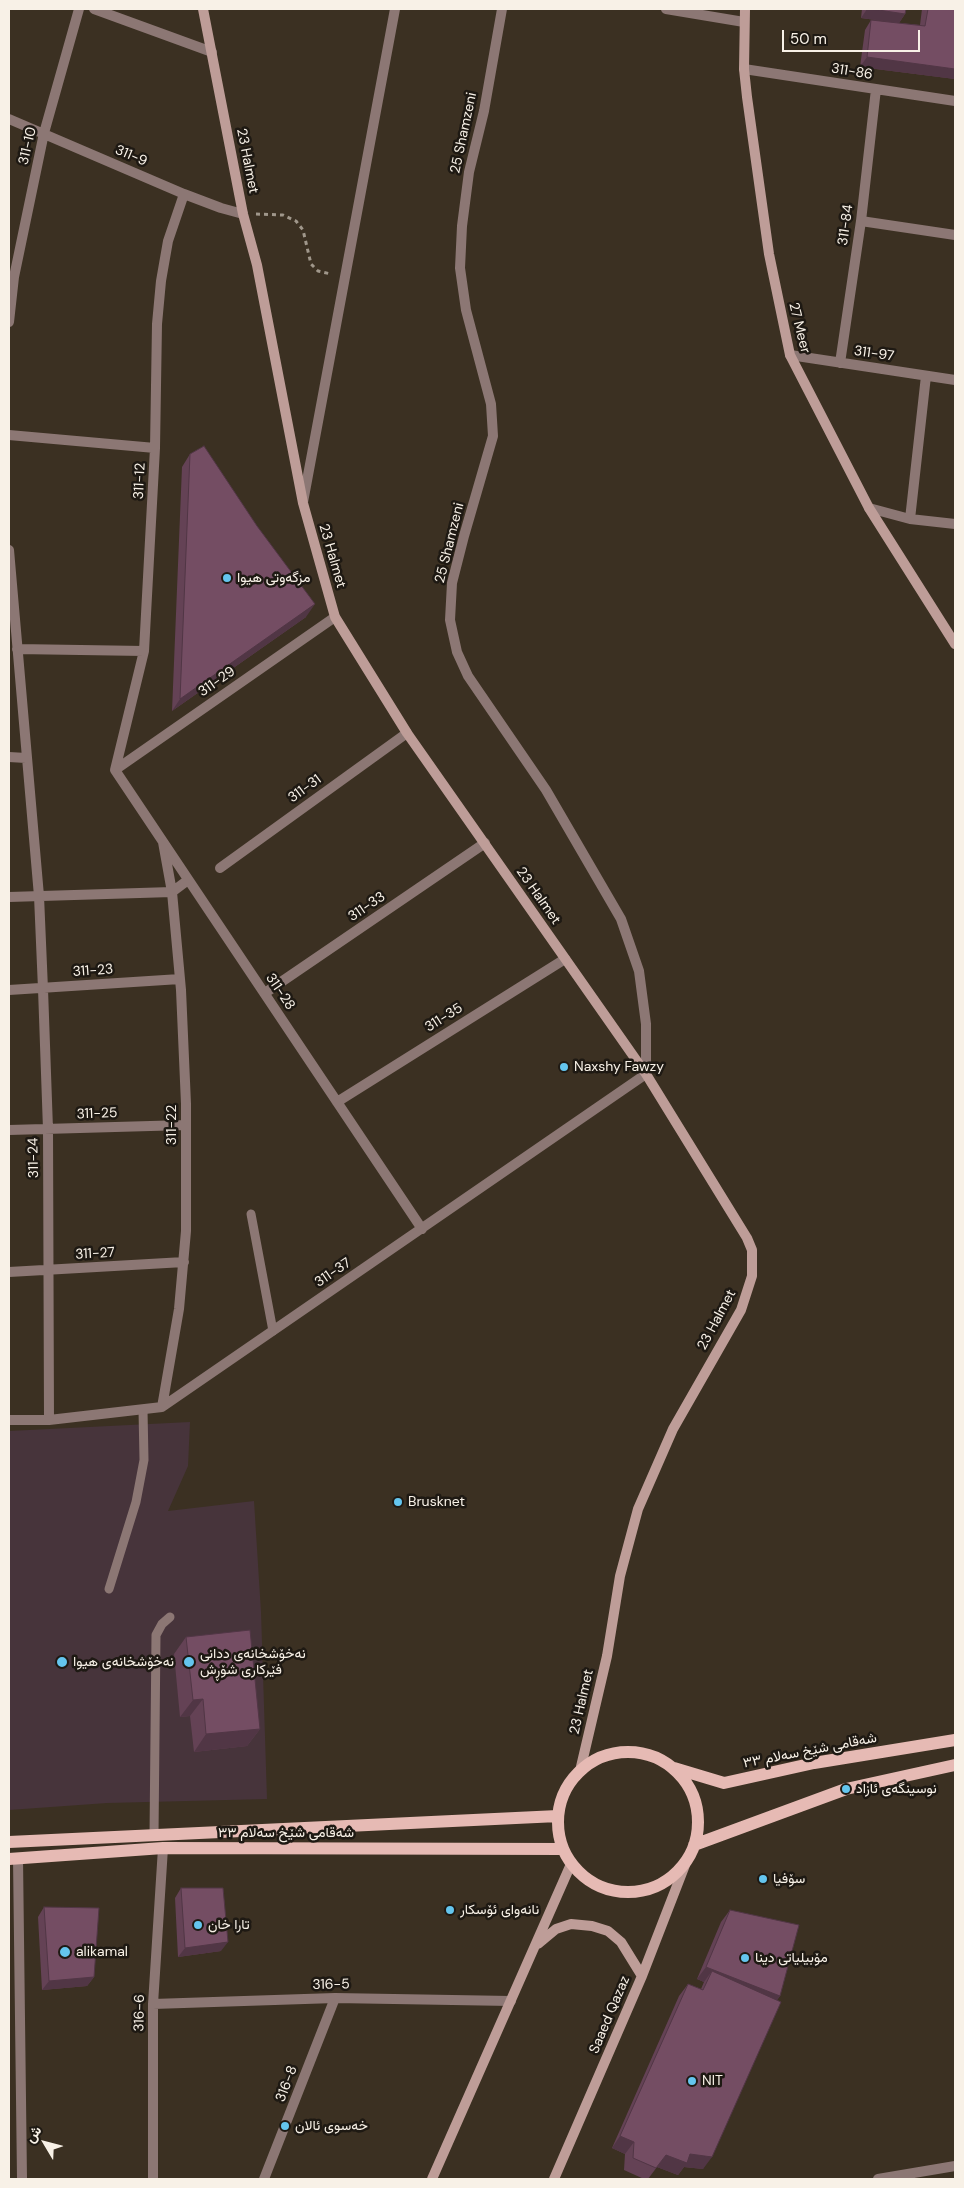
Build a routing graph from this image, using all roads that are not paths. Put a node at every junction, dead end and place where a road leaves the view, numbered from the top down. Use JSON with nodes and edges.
{"nodes":[{"id":1,"x":79,"y":9,"type":"edge"},
{"id":2,"x":94,"y":9,"type":"edge"},
{"id":3,"x":203,"y":9,"type":"edge"},
{"id":4,"x":396,"y":9,"type":"edge"},
{"id":5,"x":502,"y":9,"type":"edge"},
{"id":6,"x":666,"y":9,"type":"edge"},
{"id":7,"x":744,"y":9,"type":"edge"},
{"id":8,"x":744,"y":22,"type":"junction"},
{"id":9,"x":212,"y":52,"type":"junction"},
{"id":10,"x":744,"y":69,"type":"junction"},
{"id":11,"x":876,"y":89,"type":"junction"},
{"id":12,"x":955,"y":101,"type":"edge"},
{"id":13,"x":9,"y":120,"type":"edge"},
{"id":14,"x":44,"y":133,"type":"junction"},
{"id":15,"x":184,"y":194,"type":"junction"},
{"id":16,"x":243,"y":214,"type":"junction"},
{"id":17,"x":861,"y":220,"type":"junction"},
{"id":18,"x":955,"y":234,"type":"edge"},
{"id":19,"x":11,"y":276,"type":"edge"},
{"id":20,"x":9,"y":322,"type":"edge"},
{"id":21,"x":790,"y":355,"type":"junction"},
{"id":22,"x":840,"y":363,"type":"junction"},
{"id":23,"x":926,"y":376,"type":"junction"},
{"id":24,"x":955,"y":380,"type":"edge"},
{"id":25,"x":9,"y":435,"type":"edge"},
{"id":26,"x":155,"y":448,"type":"junction"},
{"id":27,"x":303,"y":503,"type":"junction"},
{"id":28,"x":869,"y":508,"type":"junction"},
{"id":29,"x":910,"y":519,"type":"junction"},
{"id":30,"x":955,"y":524,"type":"edge"},
{"id":31,"x":9,"y":550,"type":"edge"},
{"id":32,"x":11,"y":613,"type":"edge"},
{"id":33,"x":335,"y":617,"type":"junction"},
{"id":34,"x":955,"y":644,"type":"edge"},
{"id":35,"x":17,"y":649,"type":"junction"},
{"id":36,"x":144,"y":651,"type":"junction"},
{"id":37,"x":407,"y":733,"type":"junction"},
{"id":38,"x":9,"y":757,"type":"edge"},
{"id":39,"x":26,"y":758,"type":"junction"},
{"id":40,"x":115,"y":770,"type":"junction"},
{"id":41,"x":163,"y":842,"type":"junction"},
{"id":42,"x":485,"y":843,"type":"junction"},
{"id":43,"x":220,"y":868,"type":"dead end"},
{"id":44,"x":188,"y":880,"type":"junction"},
{"id":45,"x":172,"y":892,"type":"junction"},
{"id":46,"x":39,"y":896,"type":"junction"},
{"id":47,"x":9,"y":897,"type":"edge"},
{"id":48,"x":565,"y":958,"type":"junction"},
{"id":49,"x":180,"y":979,"type":"junction"},
{"id":50,"x":43,"y":989,"type":"junction"},
{"id":51,"x":9,"y":990,"type":"edge"},
{"id":52,"x":265,"y":993,"type":"junction"},
{"id":53,"x":646,"y":1074,"type":"junction"},
{"id":54,"x":337,"y":1102,"type":"junction"},
{"id":55,"x":186,"y":1125,"type":"junction"},
{"id":56,"x":48,"y":1129,"type":"junction"},
{"id":57,"x":9,"y":1130,"type":"edge"},
{"id":58,"x":251,"y":1214,"type":"dead end"},
{"id":59,"x":422,"y":1229,"type":"junction"},
{"id":60,"x":184,"y":1262,"type":"junction"},
{"id":61,"x":50,"y":1270,"type":"junction"},
{"id":62,"x":9,"y":1272,"type":"edge"},
{"id":63,"x":273,"y":1331,"type":"junction"},
{"id":64,"x":162,"y":1407,"type":"junction"},
{"id":65,"x":142,"y":1410,"type":"junction"},
{"id":66,"x":9,"y":1420,"type":"edge"},
{"id":67,"x":49,"y":1420,"type":"junction"},
{"id":68,"x":109,"y":1589,"type":"dead end"},
{"id":69,"x":170,"y":1617,"type":"dead end"},
{"id":70,"x":955,"y":1740,"type":"edge"},
{"id":71,"x":955,"y":1765,"type":"edge"},
{"id":72,"x":673,"y":1768,"type":"junction"},
{"id":73,"x":580,"y":1771,"type":"junction"},
{"id":74,"x":558,"y":1816,"type":"junction"},
{"id":75,"x":154,"y":1835,"type":"junction"},
{"id":76,"x":9,"y":1842,"type":"edge"},
{"id":77,"x":694,"y":1845,"type":"junction"},
{"id":78,"x":163,"y":1848,"type":"junction"},
{"id":79,"x":563,"y":1849,"type":"junction"},
{"id":80,"x":13,"y":1859,"type":"edge"},
{"id":81,"x":687,"y":1860,"type":"junction"},
{"id":82,"x":571,"y":1864,"type":"junction"},
{"id":83,"x":534,"y":1948,"type":"junction"},
{"id":84,"x":642,"y":1976,"type":"junction"},
{"id":85,"x":335,"y":1998,"type":"junction"},
{"id":86,"x":510,"y":2001,"type":"junction"},
{"id":87,"x":153,"y":2004,"type":"junction"},
{"id":88,"x":950,"y":2167,"type":"edge"},
{"id":89,"x":22,"y":2179,"type":"edge"},
{"id":90,"x":153,"y":2179,"type":"edge"},
{"id":91,"x":264,"y":2179,"type":"edge"},
{"id":92,"x":432,"y":2179,"type":"edge"},
{"id":93,"x":554,"y":2179,"type":"edge"},
{"id":94,"x":878,"y":2179,"type":"edge"},
{"id":95,"x":947,"y":2179,"type":"edge"}],
"edges":[{"from":1,"to":14,"type":"street","name":"311-10"},
{"from":2,"to":9,"type":"street"},
{"from":3,"to":9,"type":"street","name":"23 Halmet"},
{"from":4,"to":27,"type":"street"},
{"from":5,"to":53,"type":"street","name":"25 Shamzeni"},
{"from":6,"to":8,"type":"street"},
{"from":7,"to":8,"type":"street","name":"27 Meer"},
{"from":8,"to":10,"type":"street","name":"27 Meer"},
{"from":9,"to":16,"type":"street","name":"23 Halmet"},
{"from":10,"to":11,"type":"street","name":"311-86"},
{"from":10,"to":21,"type":"street","name":"27 Meer"},
{"from":11,"to":12,"type":"street","name":"311-86"},
{"from":11,"to":17,"type":"street","name":"311-84"},
{"from":13,"to":14,"type":"street","name":"311-9"},
{"from":14,"to":15,"type":"street","name":"311-9"},
{"from":14,"to":19,"type":"street","name":"311-10"},
{"from":15,"to":16,"type":"street","name":"311-9"},
{"from":15,"to":26,"type":"street","name":"311-12"},
{"from":16,"to":27,"type":"street","name":"23 Halmet"},
{"from":17,"to":18,"type":"street"},
{"from":17,"to":22,"type":"street","name":"311-84"},
{"from":19,"to":20,"type":"street","name":"311-10"},
{"from":21,"to":22,"type":"street","name":"311-97"},
{"from":21,"to":28,"type":"street","name":"27 Meer"},
{"from":22,"to":23,"type":"street","name":"311-97"},
{"from":23,"to":24,"type":"street","name":"311-97"},
{"from":23,"to":29,"type":"street"},
{"from":25,"to":26,"type":"street"},
{"from":26,"to":36,"type":"street","name":"311-12"},
{"from":27,"to":33,"type":"street","name":"23 Halmet"},
{"from":28,"to":29,"type":"street"},
{"from":28,"to":34,"type":"street","name":"27 Meer"},
{"from":29,"to":30,"type":"street"},
{"from":31,"to":32,"type":"street"},
{"from":32,"to":35,"type":"street"},
{"from":33,"to":37,"type":"street","name":"23 Halmet"},
{"from":33,"to":40,"type":"street","name":"311-29"},
{"from":35,"to":36,"type":"street"},
{"from":35,"to":39,"type":"street"},
{"from":36,"to":40,"type":"street","name":"311-12"},
{"from":37,"to":42,"type":"street","name":"23 Halmet"},
{"from":37,"to":43,"type":"street","name":"311-31"},
{"from":38,"to":39,"type":"street"},
{"from":39,"to":46,"type":"street"},
{"from":40,"to":41,"type":"street","name":"311-28"},
{"from":41,"to":44,"type":"street","name":"311-28"},
{"from":41,"to":45,"type":"street","name":"311-22"},
{"from":42,"to":48,"type":"street","name":"23 Halmet"},
{"from":42,"to":52,"type":"street","name":"311-33"},
{"from":44,"to":45,"type":"street"},
{"from":44,"to":52,"type":"street","name":"311-28"},
{"from":45,"to":46,"type":"street"},
{"from":45,"to":49,"type":"street","name":"311-22"},
{"from":46,"to":47,"type":"street"},
{"from":46,"to":50,"type":"street","name":"311-24"},
{"from":48,"to":53,"type":"street","name":"23 Halmet"},
{"from":48,"to":54,"type":"street","name":"311-35"},
{"from":49,"to":50,"type":"street","name":"311-23"},
{"from":49,"to":55,"type":"street","name":"311-22"},
{"from":50,"to":51,"type":"street","name":"311-23"},
{"from":50,"to":56,"type":"street","name":"311-24"},
{"from":52,"to":54,"type":"street","name":"311-28"},
{"from":53,"to":59,"type":"street","name":"311-37"},
{"from":53,"to":73,"type":"street","name":"23 Halmet"},
{"from":54,"to":59,"type":"street","name":"311-28"},
{"from":55,"to":56,"type":"street","name":"311-25"},
{"from":55,"to":60,"type":"street","name":"311-22"},
{"from":56,"to":57,"type":"street","name":"311-25"},
{"from":56,"to":61,"type":"street","name":"311-24"},
{"from":58,"to":63,"type":"lane"},
{"from":59,"to":63,"type":"street","name":"311-37"},
{"from":60,"to":61,"type":"street","name":"311-27"},
{"from":60,"to":64,"type":"street","name":"311-22"},
{"from":61,"to":62,"type":"street","name":"311-27"},
{"from":61,"to":67,"type":"street","name":"311-24"},
{"from":63,"to":64,"type":"street","name":"311-37"},
{"from":64,"to":65,"type":"street","name":"311-37"},
{"from":65,"to":67,"type":"street","name":"311-37"},
{"from":65,"to":68,"type":"lane"},
{"from":66,"to":67,"type":"street","name":"311-37"},
{"from":69,"to":75,"type":"lane"},
{"from":70,"to":72,"type":"main road","name":"شەقامی شێخ سەلام ٣٣"},
{"from":71,"to":77,"type":"main road"},
{"from":72,"to":73,"type":"main road","name":"شەقامی شێخ سەلام ٣٣"},
{"from":72,"to":77,"type":"main road","name":"شەقامی شێخ سەلام ٣٣"},
{"from":73,"to":74,"type":"main road","name":"شەقامی شێخ سەلام ٣٣"},
{"from":74,"to":75,"type":"main road","name":"شەقامی شێخ سەلام ٣٣"},
{"from":74,"to":79,"type":"main road","name":"شەقامی شێخ سەلام ٣٣"},
{"from":75,"to":76,"type":"main road","name":"شەقامی شێخ سەلام ٣٣"},
{"from":77,"to":81,"type":"main road","name":"شەقامی شێخ سەلام ٣٣"},
{"from":78,"to":79,"type":"main road","name":"شەقامی شێخ سەلام ٣٣"},
{"from":78,"to":80,"type":"main road","name":"شەقامی شێخ سەلام ٣٣"},
{"from":78,"to":87,"type":"street","name":"316-6"},
{"from":79,"to":82,"type":"main road","name":"شەقامی شێخ سەلام ٣٣"},
{"from":80,"to":89,"type":"street"},
{"from":81,"to":82,"type":"main road","name":"شەقامی شێخ سەلام ٣٣"},
{"from":81,"to":84,"type":"street","name":"Saaed Qazaz"},
{"from":82,"to":83,"type":"street"},
{"from":83,"to":84,"type":"street"},
{"from":83,"to":86,"type":"street"},
{"from":84,"to":93,"type":"street","name":"Saaed Qazaz"},
{"from":85,"to":86,"type":"street","name":"316-5"},
{"from":85,"to":87,"type":"street","name":"316-5"},
{"from":85,"to":91,"type":"street","name":"316-8"},
{"from":86,"to":92,"type":"street"},
{"from":87,"to":90,"type":"street","name":"316-6"},
{"from":88,"to":94,"type":"street"},
{"from":88,"to":95,"type":"street"}]}
